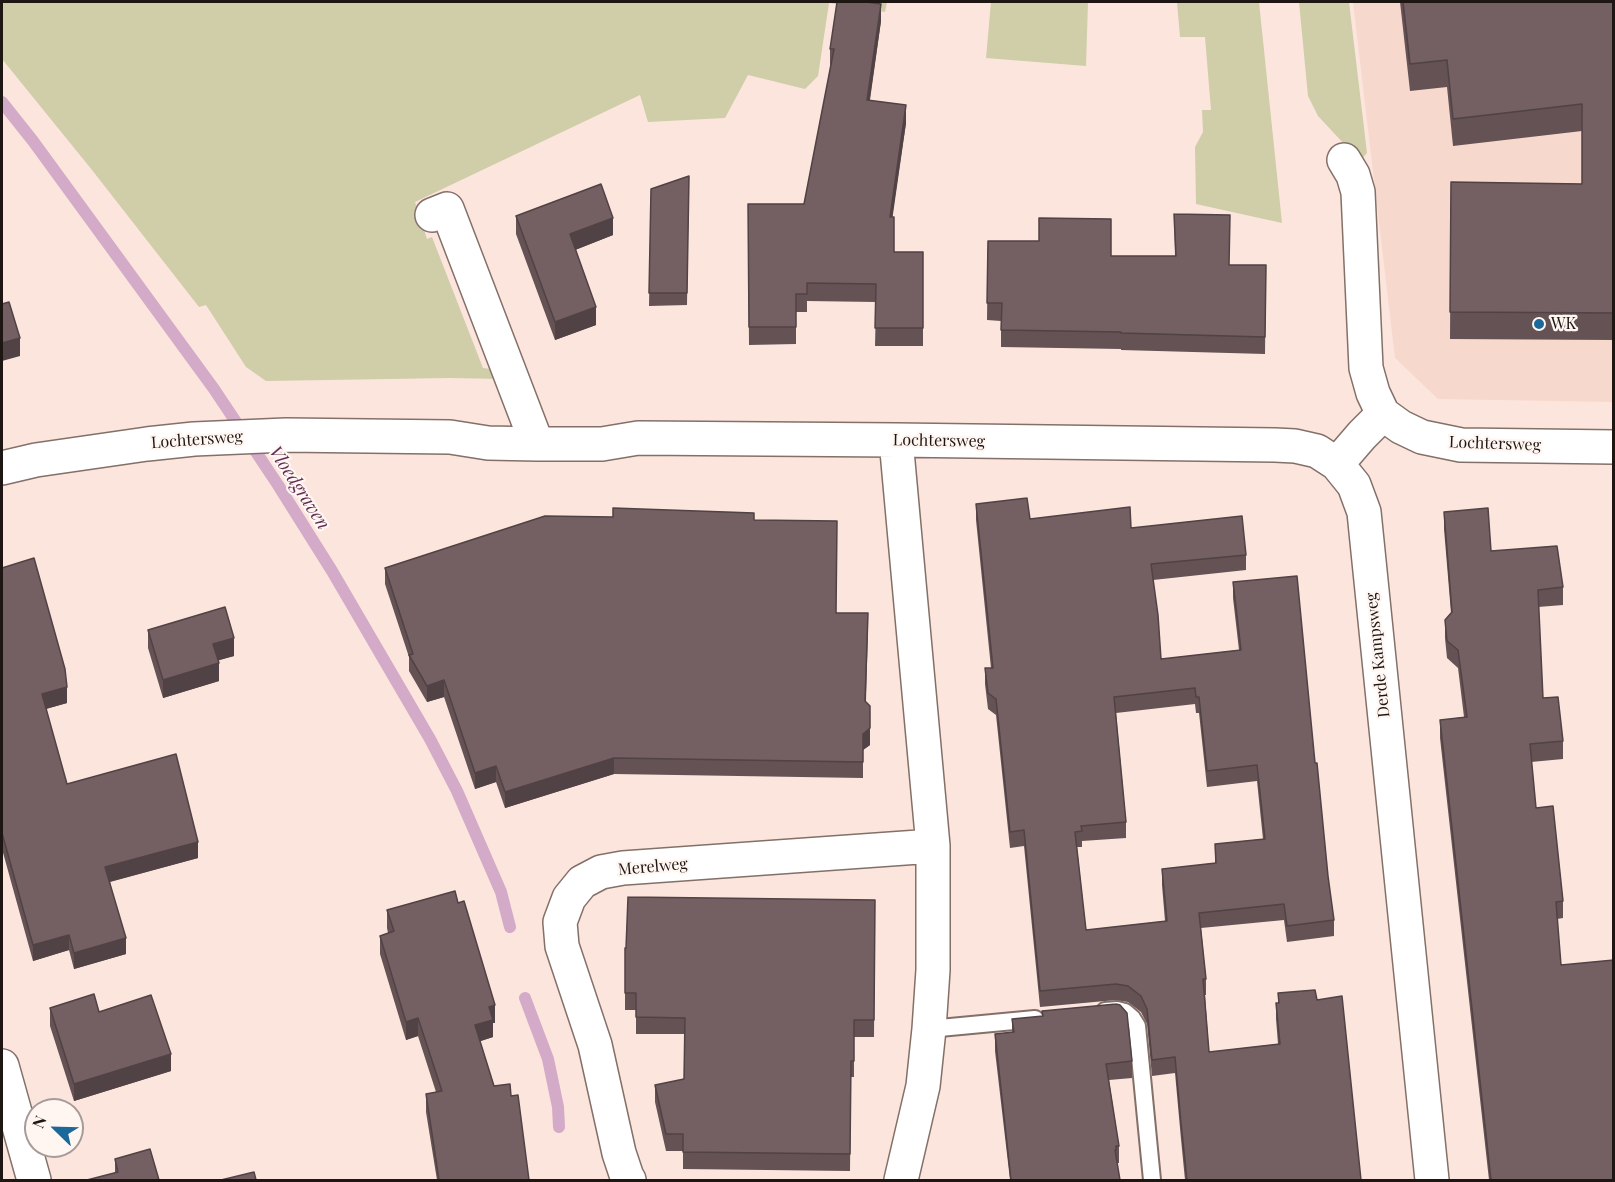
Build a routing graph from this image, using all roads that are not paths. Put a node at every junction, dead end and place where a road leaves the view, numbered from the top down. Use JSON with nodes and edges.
{"nodes":[{"id":1,"x":1344,"y":160,"type":"dead end"},
{"id":2,"x":432,"y":215,"type":"dead end"},
{"id":3,"x":1383,"y":414,"type":"junction"},
{"id":4,"x":896,"y":440,"type":"junction"},
{"id":5,"x":537,"y":444,"type":"junction"},
{"id":6,"x":1614,"y":447,"type":"edge"},
{"id":7,"x":1337,"y":464,"type":"junction"},
{"id":8,"x":2,"y":468,"type":"edge"},
{"id":9,"x":933,"y":846,"type":"junction"},
{"id":10,"x":1093,"y":1012,"type":"edge"},
{"id":11,"x":1046,"y":1017,"type":"edge"},
{"id":12,"x":929,"y":1029,"type":"junction"},
{"id":13,"x":2,"y":1066,"type":"edge"},
{"id":14,"x":34,"y":1180,"type":"edge"},
{"id":15,"x":629,"y":1180,"type":"edge"},
{"id":16,"x":901,"y":1180,"type":"edge"},
{"id":17,"x":1152,"y":1180,"type":"edge"},
{"id":18,"x":1432,"y":1180,"type":"edge"}],
"edges":[{"from":1,"to":3,"type":"street"},
{"from":2,"to":5,"type":"street"},
{"from":3,"to":6,"type":"street","name":"Lochtersweg"},
{"from":3,"to":7,"type":"street"},
{"from":4,"to":5,"type":"street","name":"Lochtersweg"},
{"from":4,"to":7,"type":"street","name":"Lochtersweg"},
{"from":4,"to":9,"type":"street"},
{"from":5,"to":8,"type":"street","name":"Lochtersweg"},
{"from":7,"to":18,"type":"street","name":"Derde Kampsweg"},
{"from":9,"to":12,"type":"street"},
{"from":9,"to":15,"type":"street","name":"Merelweg"},
{"from":10,"to":17,"type":"lane"},
{"from":11,"to":12,"type":"lane"},
{"from":12,"to":16,"type":"street"},
{"from":13,"to":14,"type":"street"}]}
